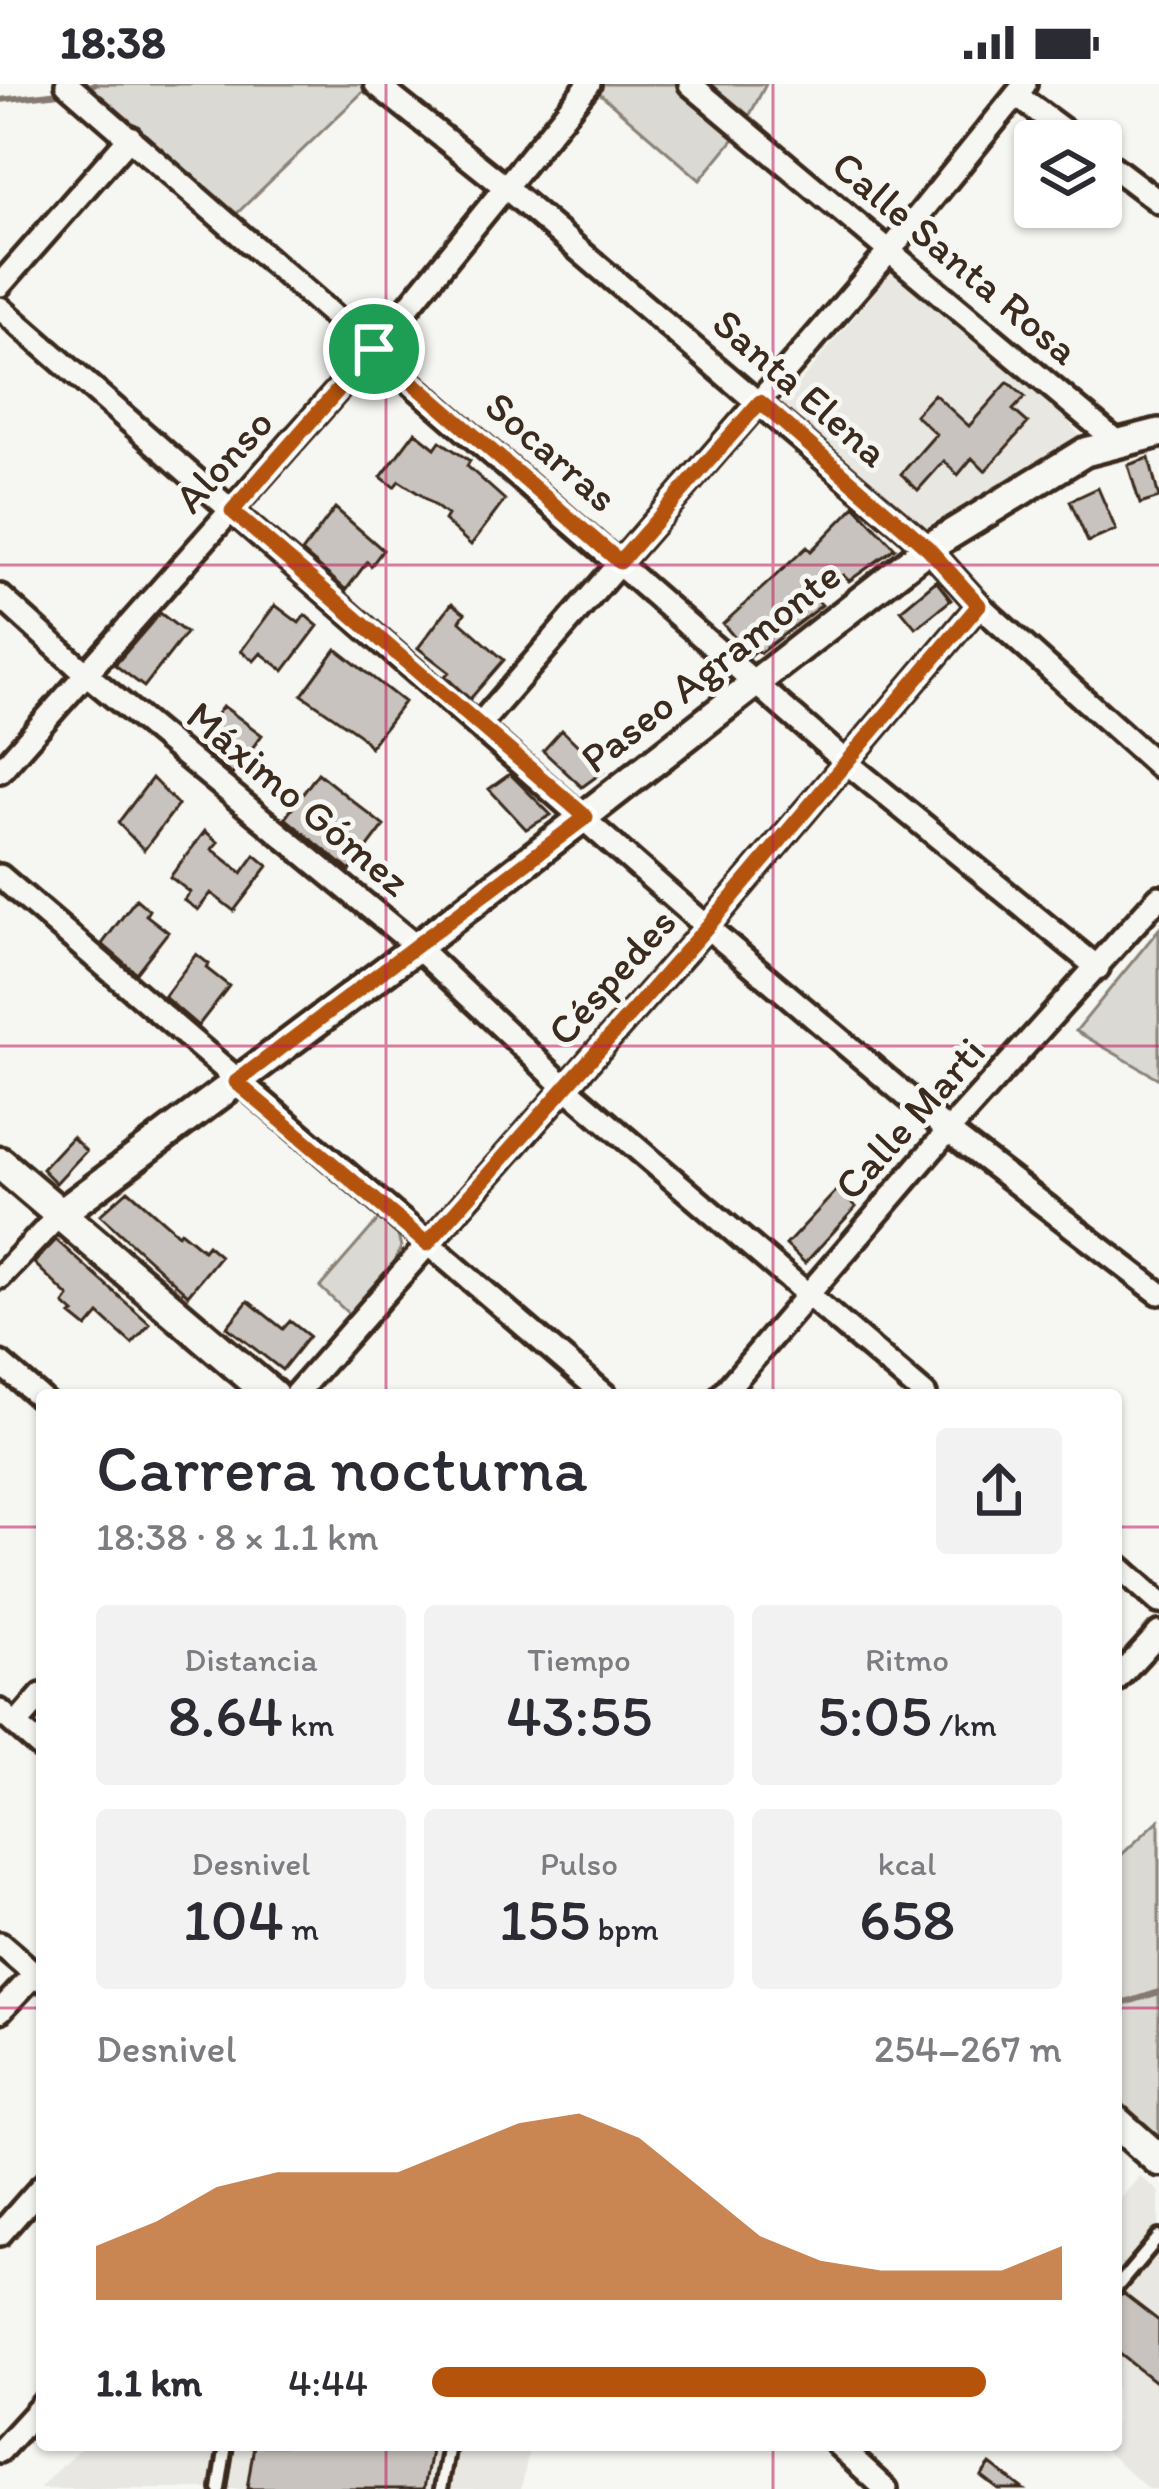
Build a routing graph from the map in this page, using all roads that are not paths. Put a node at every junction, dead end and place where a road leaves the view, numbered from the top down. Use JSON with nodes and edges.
{"nodes":[{"id":1,"x":68,"y":84,"type":"edge"},
{"id":2,"x":376,"y":84,"type":"edge"},
{"id":3,"x":589,"y":84,"type":"edge"},
{"id":4,"x":690,"y":84,"type":"edge"},
{"id":5,"x":1021,"y":89,"type":"edge"},
{"id":6,"x":1055,"y":120,"type":"edge"},
{"id":7,"x":130,"y":137,"type":"junction"},
{"id":8,"x":1122,"y":174,"type":"edge"},
{"id":9,"x":505,"y":187,"type":"junction"},
{"id":10,"x":1159,"y":202,"type":"edge"},
{"id":11,"x":888,"y":253,"type":"junction"},
{"id":12,"x":0,"y":285,"type":"edge"},
{"id":13,"x":0,"y":308,"type":"edge"},
{"id":14,"x":374,"y":349,"type":"junction"},
{"id":15,"x":760,"y":402,"type":"junction"},
{"id":16,"x":1159,"y":434,"type":"edge"},
{"id":17,"x":1117,"y":442,"type":"junction"},
{"id":18,"x":232,"y":511,"type":"junction"},
{"id":19,"x":928,"y":548,"type":"junction"},
{"id":20,"x":620,"y":562,"type":"junction"},
{"id":21,"x":0,"y":596,"type":"edge"},
{"id":22,"x":979,"y":605,"type":"junction"},
{"id":23,"x":86,"y":673,"type":"junction"},
{"id":24,"x":757,"y":684,"type":"junction"},
{"id":25,"x":480,"y":724,"type":"junction"},
{"id":26,"x":846,"y":762,"type":"junction"},
{"id":27,"x":1159,"y":767,"type":"edge"},
{"id":28,"x":0,"y":771,"type":"edge"},
{"id":29,"x":586,"y":817,"type":"junction"},
{"id":30,"x":0,"y":876,"type":"edge"},
{"id":31,"x":1159,"y":897,"type":"edge"},
{"id":32,"x":707,"y":927,"type":"junction"},
{"id":33,"x":417,"y":947,"type":"junction"},
{"id":34,"x":1098,"y":968,"type":"junction"},
{"id":35,"x":236,"y":1082,"type":"junction"},
{"id":36,"x":564,"y":1085,"type":"junction"},
{"id":37,"x":948,"y":1131,"type":"junction"},
{"id":38,"x":0,"y":1162,"type":"edge"},
{"id":39,"x":60,"y":1214,"type":"junction"},
{"id":40,"x":427,"y":1244,"type":"junction"},
{"id":41,"x":0,"y":1277,"type":"edge"},
{"id":42,"x":808,"y":1292,"type":"junction"},
{"id":43,"x":1159,"y":1293,"type":"edge"},
{"id":44,"x":0,"y":1363,"type":"edge"},
{"id":45,"x":265,"y":1389,"type":"edge"},
{"id":46,"x":300,"y":1389,"type":"edge"},
{"id":47,"x":598,"y":1389,"type":"edge"},
{"id":48,"x":727,"y":1389,"type":"edge"},
{"id":49,"x":918,"y":1389,"type":"edge"},
{"id":50,"x":36,"y":1394,"type":"edge"},
{"id":51,"x":1122,"y":1569,"type":"edge"},
{"id":52,"x":1159,"y":1603,"type":"edge"},
{"id":53,"x":1159,"y":1633,"type":"edge"},
{"id":54,"x":1122,"y":1673,"type":"edge"},
{"id":55,"x":36,"y":1699,"type":"edge"},
{"id":56,"x":8,"y":1718,"type":"edge"},
{"id":57,"x":36,"y":1743,"type":"edge"},
{"id":58,"x":0,"y":1944,"type":"edge"},
{"id":59,"x":36,"y":1975,"type":"edge"},
{"id":60,"x":36,"y":1979,"type":"edge"},
{"id":61,"x":0,"y":2011,"type":"edge"},
{"id":62,"x":1122,"y":2127,"type":"edge"},
{"id":63,"x":1159,"y":2160,"type":"edge"},
{"id":64,"x":36,"y":2193,"type":"edge"},
{"id":65,"x":0,"y":2234,"type":"edge"},
{"id":66,"x":1159,"y":2237,"type":"edge"},
{"id":67,"x":1122,"y":2281,"type":"edge"},
{"id":68,"x":36,"y":2412,"type":"edge"},
{"id":69,"x":0,"y":2451,"type":"edge"},
{"id":70,"x":225,"y":2451,"type":"edge"},
{"id":71,"x":447,"y":2451,"type":"edge"},
{"id":72,"x":845,"y":2451,"type":"edge"},
{"id":73,"x":218,"y":2489,"type":"edge"},
{"id":74,"x":441,"y":2489,"type":"edge"},
{"id":75,"x":886,"y":2489,"type":"edge"}],
"edges":[{"from":1,"to":7,"type":"street","name":"Socarras"},
{"from":2,"to":9,"type":"street","name":"Santa Elena"},
{"from":3,"to":9,"type":"street","name":"Alonso"},
{"from":4,"to":11,"type":"street","name":"Calle Santa Rosa"},
{"from":5,"to":6,"type":"street"},
{"from":5,"to":11,"type":"street"},
{"from":7,"to":12,"type":"street"},
{"from":7,"to":14,"type":"street","name":"Socarras"},
{"from":8,"to":10,"type":"street"},
{"from":9,"to":14,"type":"street","name":"Alonso"},
{"from":9,"to":15,"type":"street","name":"Santa Elena"},
{"from":11,"to":15,"type":"street"},
{"from":11,"to":17,"type":"street","name":"Calle Santa Rosa"},
{"from":13,"to":18,"type":"street"},
{"from":14,"to":18,"type":"street","name":"Alonso"},
{"from":14,"to":20,"type":"street","name":"Socarras"},
{"from":15,"to":19,"type":"street","name":"Santa Elena"},
{"from":15,"to":20,"type":"street"},
{"from":16,"to":17,"type":"street","name":"Paseo Agramonte"},
{"from":17,"to":19,"type":"street","name":"Paseo Agramonte"},
{"from":18,"to":23,"type":"street","name":"Alonso"},
{"from":18,"to":25,"type":"street"},
{"from":19,"to":22,"type":"street","name":"Santa Elena"},
{"from":19,"to":24,"type":"street","name":"Paseo Agramonte"},
{"from":20,"to":24,"type":"street","name":"Socarras"},
{"from":20,"to":25,"type":"street"},
{"from":21,"to":23,"type":"street","name":"Máximo Gómez"},
{"from":22,"to":26,"type":"street","name":"Céspedes"},
{"from":22,"to":27,"type":"street","name":"Santa Elena"},
{"from":23,"to":28,"type":"street","name":"Alonso"},
{"from":23,"to":33,"type":"street","name":"Máximo Gómez"},
{"from":24,"to":26,"type":"street","name":"Socarras"},
{"from":24,"to":29,"type":"street","name":"Paseo Agramonte"},
{"from":25,"to":29,"type":"street"},
{"from":26,"to":32,"type":"street","name":"Céspedes"},
{"from":26,"to":34,"type":"street","name":"Socarras"},
{"from":29,"to":32,"type":"street"},
{"from":29,"to":33,"type":"street","name":"Paseo Agramonte"},
{"from":30,"to":35,"type":"street"},
{"from":31,"to":34,"type":"street","name":"Calle Marti"},
{"from":32,"to":36,"type":"street","name":"Céspedes"},
{"from":32,"to":37,"type":"street"},
{"from":33,"to":35,"type":"street","name":"Paseo Agramonte"},
{"from":33,"to":36,"type":"street","name":"Máximo Gómez"},
{"from":34,"to":37,"type":"street","name":"Calle Marti"},
{"from":35,"to":39,"type":"street","name":"Paseo Agramonte"},
{"from":35,"to":40,"type":"street"},
{"from":36,"to":40,"type":"street","name":"Céspedes"},
{"from":36,"to":42,"type":"street","name":"Máximo Gómez"},
{"from":37,"to":42,"type":"street","name":"Calle Marti"},
{"from":37,"to":43,"type":"street"},
{"from":38,"to":39,"type":"main road"},
{"from":39,"to":41,"type":"street","name":"Paseo Agramonte"},
{"from":39,"to":45,"type":"main road"},
{"from":40,"to":46,"type":"street","name":"Céspedes"},
{"from":40,"to":47,"type":"street"},
{"from":42,"to":48,"type":"street","name":"Calle Marti"},
{"from":42,"to":49,"type":"street","name":"Máximo Gómez"},
{"from":44,"to":50,"type":"street"},
{"from":51,"to":52,"type":"street"},
{"from":53,"to":54,"type":"street"},
{"from":55,"to":56,"type":"street"},
{"from":56,"to":57,"type":"street"},
{"from":58,"to":59,"type":"street"},
{"from":60,"to":61,"type":"street"},
{"from":62,"to":63,"type":"main road"},
{"from":64,"to":65,"type":"street"},
{"from":66,"to":67,"type":"lane"},
{"from":68,"to":69,"type":"street"},
{"from":70,"to":73,"type":"lane"},
{"from":71,"to":74,"type":"lane"},
{"from":72,"to":75,"type":"street"}]}
